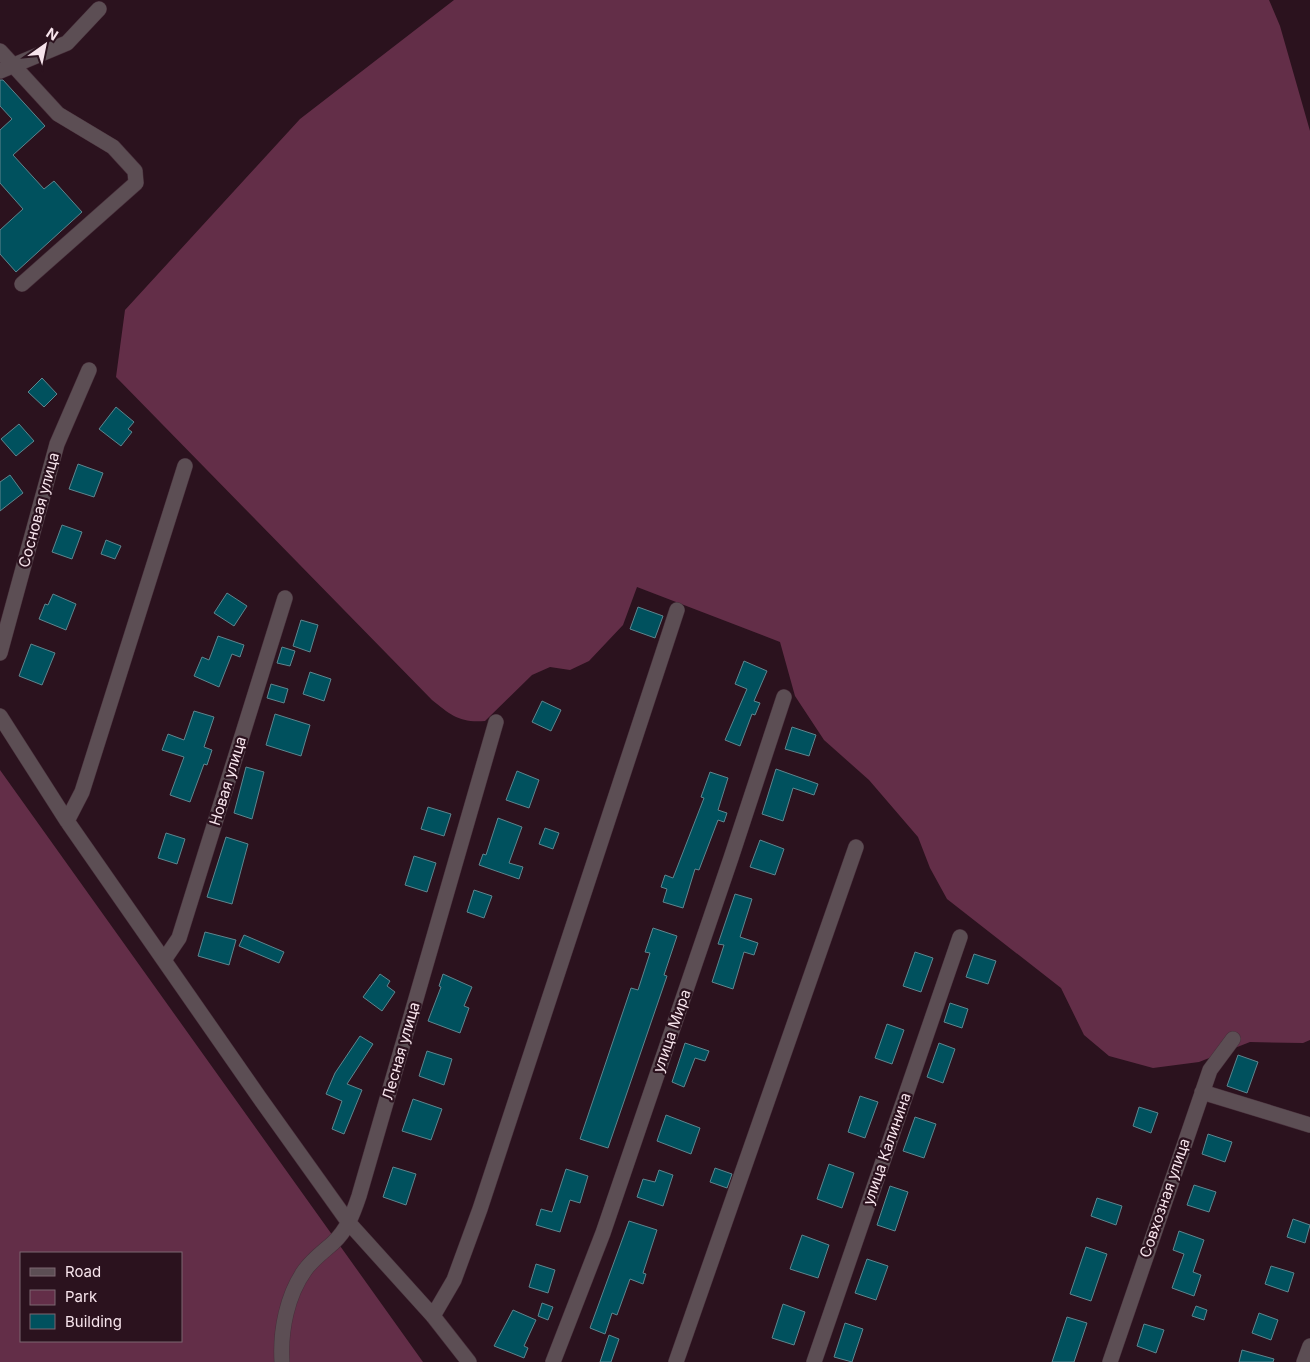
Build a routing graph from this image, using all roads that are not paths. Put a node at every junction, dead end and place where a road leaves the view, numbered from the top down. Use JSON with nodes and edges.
{"nodes":[{"id":1,"x":99,"y":9,"type":"dead end"},
{"id":2,"x":0,"y":51,"type":"edge"},
{"id":3,"x":7,"y":69,"type":"edge"},
{"id":4,"x":22,"y":284,"type":"dead end"},
{"id":5,"x":89,"y":370,"type":"dead end"},
{"id":6,"x":185,"y":466,"type":"dead end"},
{"id":7,"x":285,"y":598,"type":"dead end"},
{"id":8,"x":677,"y":610,"type":"dead end"},
{"id":9,"x":0,"y":653,"type":"edge"},
{"id":10,"x":784,"y":696,"type":"dead end"},
{"id":11,"x":0,"y":716,"type":"edge"},
{"id":12,"x":496,"y":722,"type":"dead end"},
{"id":13,"x":68,"y":821,"type":"junction"},
{"id":14,"x":856,"y":847,"type":"dead end"},
{"id":15,"x":960,"y":937,"type":"dead end"},
{"id":16,"x":164,"y":960,"type":"junction"},
{"id":17,"x":1233,"y":1039,"type":"dead end"},
{"id":18,"x":1202,"y":1092,"type":"junction"},
{"id":19,"x":1310,"y":1126,"type":"edge"},
{"id":20,"x":349,"y":1223,"type":"junction"},
{"id":21,"x":433,"y":1316,"type":"junction"},
{"id":22,"x":1310,"y":1346,"type":"edge"},
{"id":23,"x":282,"y":1362,"type":"edge"},
{"id":24,"x":469,"y":1362,"type":"edge"},
{"id":25,"x":553,"y":1362,"type":"edge"},
{"id":26,"x":676,"y":1362,"type":"edge"},
{"id":27,"x":814,"y":1362,"type":"edge"},
{"id":28,"x":1110,"y":1362,"type":"edge"},
{"id":29,"x":1304,"y":1362,"type":"edge"}],
"edges":[{"from":1,"to":3,"type":"street"},
{"from":2,"to":3,"type":"street"},
{"from":3,"to":4,"type":"street"},
{"from":5,"to":9,"type":"street","name":"Сосновая улица"},
{"from":6,"to":13,"type":"street"},
{"from":7,"to":16,"type":"street","name":"Новая улица"},
{"from":8,"to":21,"type":"street"},
{"from":10,"to":25,"type":"street","name":"улица Мира"},
{"from":11,"to":13,"type":"street"},
{"from":12,"to":20,"type":"street","name":"Лесная улица"},
{"from":13,"to":16,"type":"street"},
{"from":14,"to":26,"type":"street"},
{"from":15,"to":27,"type":"street","name":"улица Калинина"},
{"from":16,"to":20,"type":"street"},
{"from":17,"to":18,"type":"street","name":"Совхозная улица"},
{"from":18,"to":19,"type":"street"},
{"from":18,"to":28,"type":"street","name":"Совхозная улица"},
{"from":20,"to":21,"type":"street"},
{"from":20,"to":23,"type":"street","name":"Лесная улица"},
{"from":21,"to":24,"type":"street"},
{"from":22,"to":29,"type":"street"}]}
